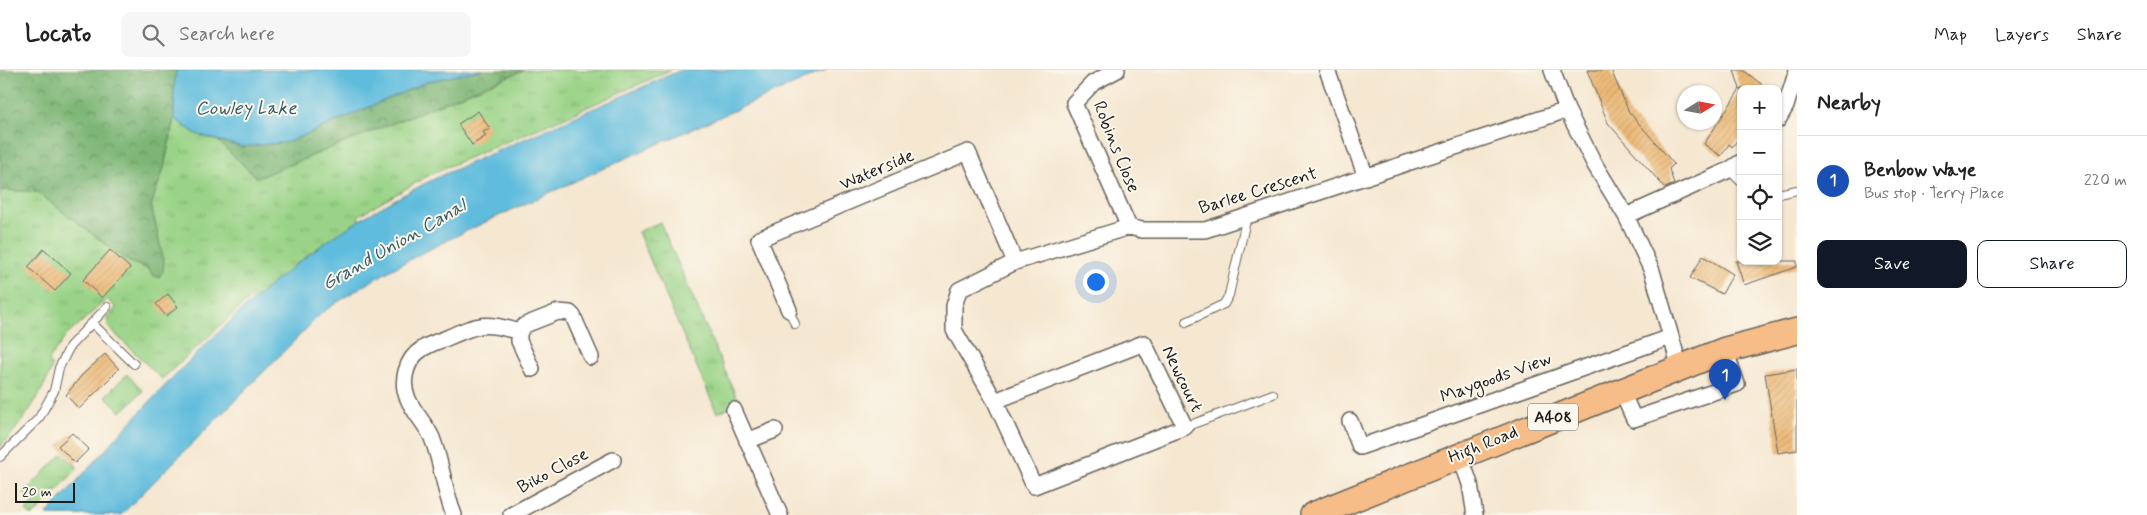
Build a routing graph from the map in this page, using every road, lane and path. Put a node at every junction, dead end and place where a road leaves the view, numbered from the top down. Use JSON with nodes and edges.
{"nodes":[{"id":1,"x":1117,"y":70,"type":"edge"},
{"id":2,"x":1328,"y":70,"type":"edge"},
{"id":3,"x":1552,"y":70,"type":"edge"},
{"id":4,"x":1796,"y":70,"type":"edge"},
{"id":5,"x":1567,"y":110,"type":"junction"},
{"id":6,"x":1782,"y":113,"type":"edge"},
{"id":7,"x":1735,"y":166,"type":"edge"},
{"id":8,"x":1366,"y":176,"type":"junction"},
{"id":9,"x":1797,"y":190,"type":"edge"},
{"id":10,"x":1782,"y":193,"type":"edge"},
{"id":11,"x":1247,"y":216,"type":"junction"},
{"id":12,"x":1626,"y":216,"type":"junction"},
{"id":13,"x":1129,"y":227,"type":"junction"},
{"id":14,"x":1015,"y":262,"type":"junction"},
{"id":15,"x":107,"y":307,"type":"dead end"},
{"id":16,"x":789,"y":310,"type":"joint"},
{"id":17,"x":1186,"y":322,"type":"dead end"},
{"id":18,"x":92,"y":323,"type":"junction"},
{"id":19,"x":795,"y":324,"type":"dead end"},
{"id":20,"x":1797,"y":331,"type":"edge"},
{"id":21,"x":519,"y":332,"type":"junction"},
{"id":22,"x":1671,"y":337,"type":"junction"},
{"id":23,"x":1725,"y":350,"type":"junction"},
{"id":24,"x":591,"y":357,"type":"dead end"},
{"id":25,"x":134,"y":364,"type":"dead end"},
{"id":26,"x":1680,"y":368,"type":"junction"},
{"id":27,"x":532,"y":369,"type":"dead end"},
{"id":28,"x":1621,"y":390,"type":"junction"},
{"id":29,"x":1273,"y":394,"type":"dead end"},
{"id":30,"x":995,"y":401,"type":"junction"},
{"id":31,"x":734,"y":410,"type":"dead end"},
{"id":32,"x":1350,"y":421,"type":"dead end"},
{"id":33,"x":1186,"y":427,"type":"junction"},
{"id":34,"x":775,"y":430,"type":"dead end"},
{"id":35,"x":748,"y":441,"type":"junction"},
{"id":36,"x":1460,"y":455,"type":"junction"},
{"id":37,"x":0,"y":456,"type":"edge"},
{"id":38,"x":613,"y":460,"type":"dead end"},
{"id":39,"x":454,"y":515,"type":"edge"},
{"id":40,"x":511,"y":515,"type":"edge"},
{"id":41,"x":780,"y":515,"type":"edge"},
{"id":42,"x":1313,"y":515,"type":"edge"},
{"id":43,"x":1475,"y":515,"type":"edge"}],
"edges":[{"from":1,"to":13,"type":"street","name":"Robins Close"},
{"from":2,"to":8,"type":"street"},
{"from":3,"to":5,"type":"street"},
{"from":4,"to":6,"type":"street"},
{"from":5,"to":8,"type":"street","name":"Barlee Crescent"},
{"from":5,"to":12,"type":"street"},
{"from":7,"to":12,"type":"street"},
{"from":8,"to":11,"type":"street","name":"Barlee Crescent"},
{"from":9,"to":10,"type":"lane"},
{"from":11,"to":13,"type":"street","name":"Barlee Crescent"},
{"from":11,"to":17,"type":"lane"},
{"from":12,"to":22,"type":"street"},
{"from":13,"to":14,"type":"street","name":"Newcourt"},
{"from":14,"to":16,"type":"street","name":"Waterside"},
{"from":14,"to":30,"type":"street","name":"Newcourt"},
{"from":15,"to":18,"type":"lane"},
{"from":16,"to":19,"type":"lane"},
{"from":18,"to":25,"type":"lane"},
{"from":18,"to":37,"type":"lane"},
{"from":20,"to":23,"type":"main road","name":"High Road","number":"A408"},
{"from":21,"to":24,"type":"street"},
{"from":21,"to":27,"type":"street"},
{"from":21,"to":39,"type":"street"},
{"from":22,"to":26,"type":"street"},
{"from":22,"to":32,"type":"street","name":"Maygoods View"},
{"from":23,"to":26,"type":"main road","name":"High Road","number":"A408"},
{"from":23,"to":28,"type":"street"},
{"from":26,"to":28,"type":"main road","name":"High Road","number":"A408"},
{"from":28,"to":36,"type":"main road","name":"High Road","number":"A408"},
{"from":29,"to":33,"type":"lane"},
{"from":30,"to":33,"type":"street","name":"Newcourt"},
{"from":30,"to":33,"type":"street","name":"Newcourt"},
{"from":31,"to":35,"type":"street"},
{"from":34,"to":35,"type":"street"},
{"from":35,"to":41,"type":"street"},
{"from":36,"to":42,"type":"main road","name":"High Road","number":"A408"},
{"from":36,"to":43,"type":"street"},
{"from":38,"to":40,"type":"street","name":"Biko Close"}]}
